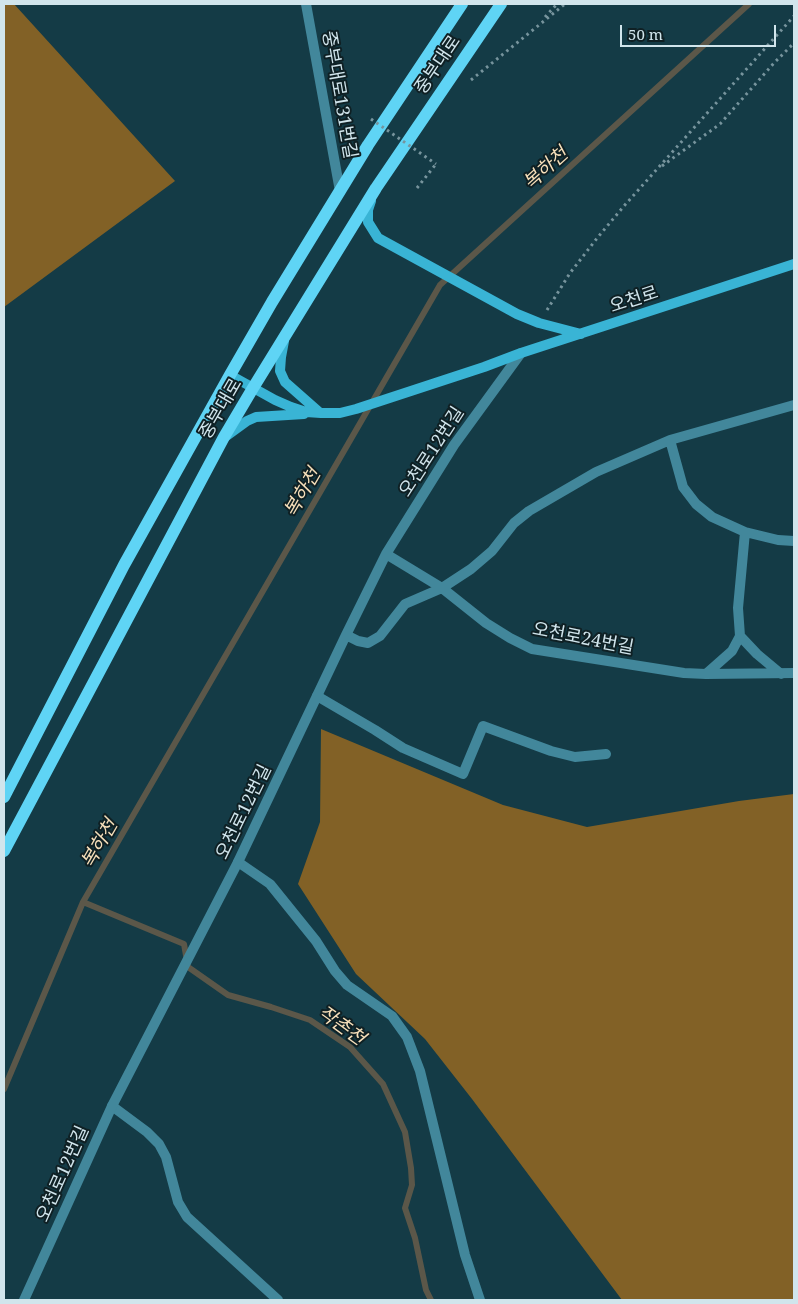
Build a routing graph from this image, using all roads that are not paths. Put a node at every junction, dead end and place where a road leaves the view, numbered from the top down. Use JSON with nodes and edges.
{"nodes":[{"id":1,"x":306,"y":4,"type":"edge"},
{"id":2,"x":462,"y":4,"type":"edge"},
{"id":3,"x":501,"y":4,"type":"edge"},
{"id":4,"x":376,"y":188,"type":"junction"},
{"id":5,"x":340,"y":191,"type":"junction"},
{"id":6,"x":794,"y":264,"type":"edge"},
{"id":7,"x":582,"y":334,"type":"junction"},
{"id":8,"x":285,"y":335,"type":"junction"},
{"id":9,"x":521,"y":353,"type":"junction"},
{"id":10,"x":230,"y":375,"type":"junction"},
{"id":11,"x":253,"y":388,"type":"junction"},
{"id":12,"x":794,"y":405,"type":"edge"},
{"id":13,"x":321,"y":413,"type":"junction"},
{"id":14,"x":224,"y":438,"type":"junction"},
{"id":15,"x":670,"y":440,"type":"junction"},
{"id":16,"x":745,"y":532,"type":"junction"},
{"id":17,"x":794,"y":541,"type":"edge"},
{"id":18,"x":386,"y":554,"type":"junction"},
{"id":19,"x":442,"y":588,"type":"junction"},
{"id":20,"x":346,"y":635,"type":"junction"},
{"id":21,"x":740,"y":636,"type":"junction"},
{"id":22,"x":794,"y":673,"type":"edge"},
{"id":23,"x":706,"y":674,"type":"junction"},
{"id":24,"x":781,"y":674,"type":"junction"},
{"id":25,"x":317,"y":696,"type":"junction"},
{"id":26,"x":606,"y":754,"type":"dead end"},
{"id":27,"x":4,"y":797,"type":"edge"},
{"id":28,"x":4,"y":851,"type":"edge"},
{"id":29,"x":238,"y":862,"type":"junction"},
{"id":30,"x":112,"y":1106,"type":"junction"},
{"id":31,"x":24,"y":1300,"type":"edge"},
{"id":32,"x":278,"y":1300,"type":"edge"},
{"id":33,"x":480,"y":1300,"type":"edge"}],
"edges":[{"from":1,"to":5,"type":"street","name":"중부대로131번길"},
{"from":2,"to":5,"type":"main road","name":"중부대로"},
{"from":3,"to":4,"type":"main road","name":"중부대로"},
{"from":4,"to":7,"type":"street"},
{"from":4,"to":8,"type":"main road","name":"중부대로"},
{"from":5,"to":10,"type":"main road","name":"중부대로"},
{"from":6,"to":7,"type":"street","name":"오천로"},
{"from":7,"to":9,"type":"street","name":"오천로"},
{"from":8,"to":11,"type":"main road","name":"중부대로"},
{"from":8,"to":13,"type":"street"},
{"from":9,"to":13,"type":"street","name":"오천로"},
{"from":9,"to":18,"type":"street","name":"오천로12번길"},
{"from":10,"to":11,"type":"street"},
{"from":10,"to":27,"type":"main road","name":"중부대로"},
{"from":11,"to":13,"type":"street"},
{"from":11,"to":14,"type":"main road","name":"중부대로"},
{"from":12,"to":15,"type":"street"},
{"from":13,"to":14,"type":"street"},
{"from":14,"to":28,"type":"main road","name":"중부대로"},
{"from":15,"to":16,"type":"street"},
{"from":15,"to":19,"type":"street"},
{"from":16,"to":17,"type":"street"},
{"from":16,"to":21,"type":"street"},
{"from":18,"to":19,"type":"street","name":"오천로24번길"},
{"from":18,"to":20,"type":"street","name":"오천로12번길"},
{"from":19,"to":20,"type":"street"},
{"from":19,"to":23,"type":"street","name":"오천로24번길"},
{"from":20,"to":25,"type":"street","name":"오천로12번길"},
{"from":21,"to":23,"type":"street"},
{"from":21,"to":24,"type":"street"},
{"from":22,"to":24,"type":"street","name":"오천로24번길"},
{"from":23,"to":24,"type":"street","name":"오천로24번길"},
{"from":25,"to":26,"type":"street"},
{"from":25,"to":29,"type":"street","name":"오천로12번길"},
{"from":29,"to":30,"type":"street","name":"오천로12번길"},
{"from":29,"to":33,"type":"street"},
{"from":30,"to":31,"type":"street","name":"오천로12번길"},
{"from":30,"to":32,"type":"street"}]}
